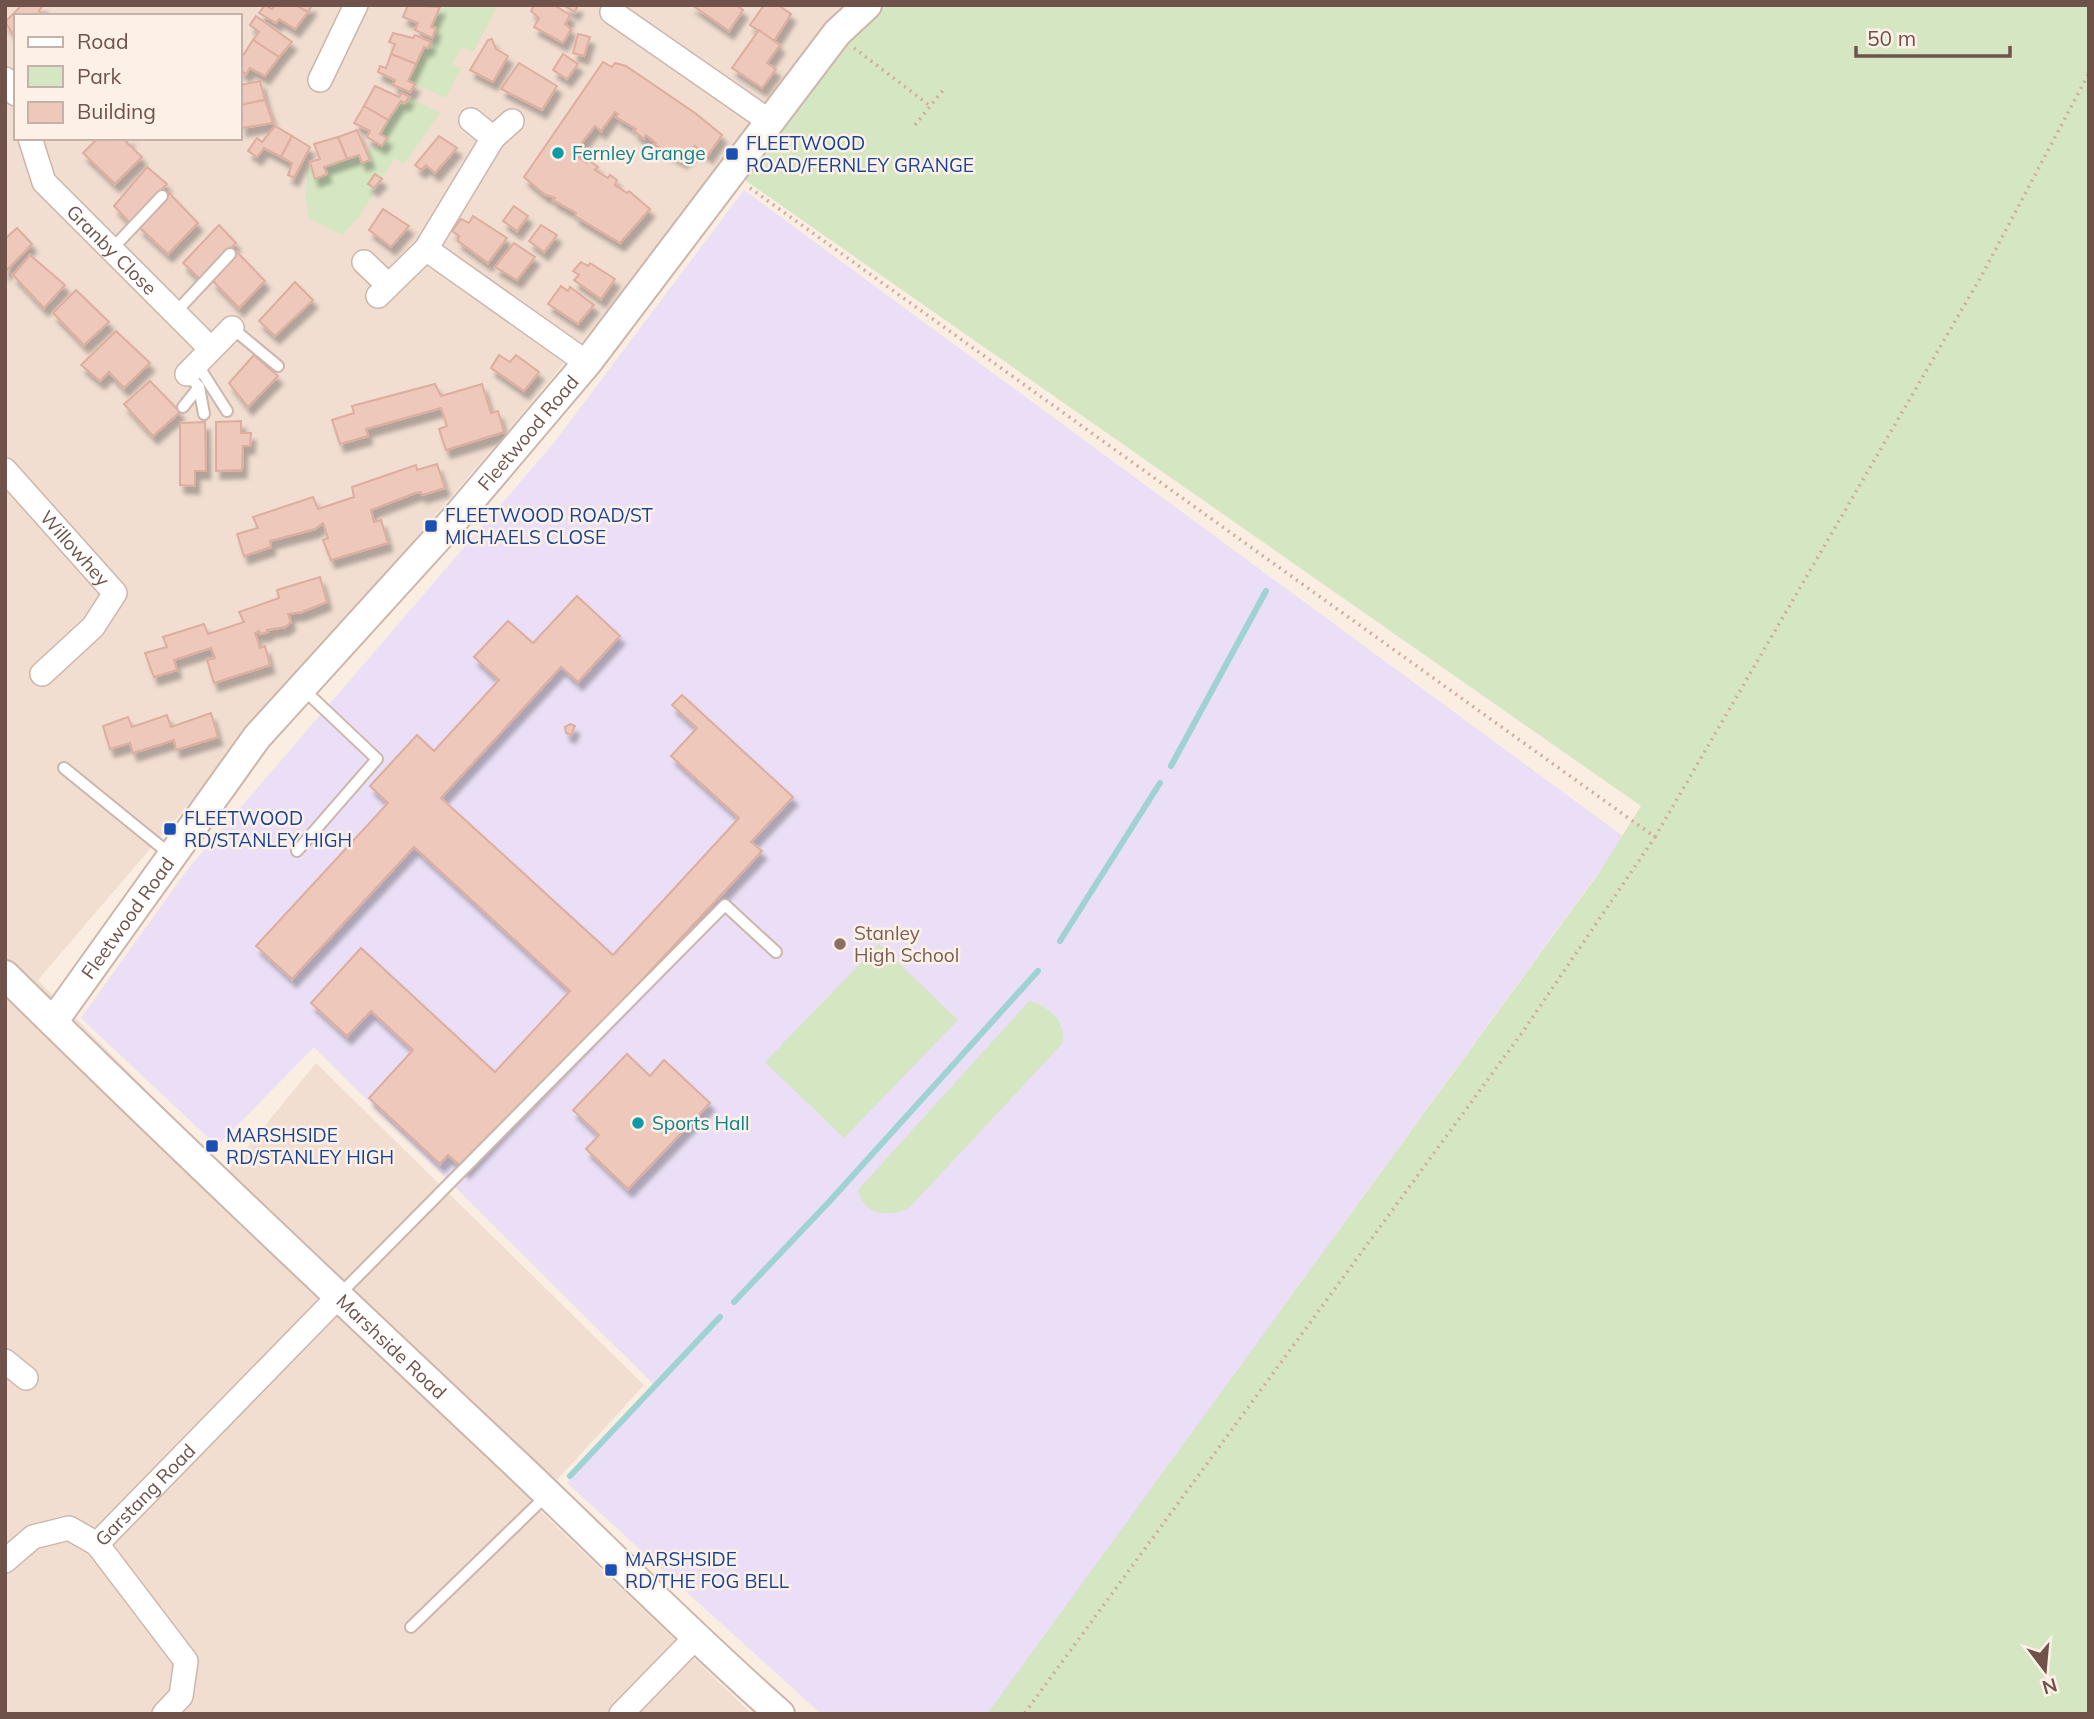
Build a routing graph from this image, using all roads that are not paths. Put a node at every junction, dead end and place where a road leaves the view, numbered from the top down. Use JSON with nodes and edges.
{"nodes":[{"id":1,"x":356,"y":5,"type":"edge"},
{"id":2,"x":867,"y":5,"type":"edge"},
{"id":3,"x":612,"y":12,"type":"dead end"},
{"id":4,"x":320,"y":80,"type":"dead end"},
{"id":5,"x":471,"y":120,"type":"dead end"},
{"id":6,"x":512,"y":121,"type":"dead end"},
{"id":7,"x":769,"y":121,"type":"junction"},
{"id":8,"x":493,"y":138,"type":"junction"},
{"id":9,"x":31,"y":140,"type":"edge"},
{"id":10,"x":162,"y":196,"type":"dead end"},
{"id":11,"x":426,"y":249,"type":"junction"},
{"id":12,"x":111,"y":250,"type":"junction"},
{"id":13,"x":230,"y":254,"type":"dead end"},
{"id":14,"x":364,"y":262,"type":"dead end"},
{"id":15,"x":175,"y":313,"type":"junction"},
{"id":16,"x":232,"y":328,"type":"joint"},
{"id":17,"x":587,"y":363,"type":"junction"},
{"id":18,"x":278,"y":366,"type":"dead end"},
{"id":19,"x":198,"y":368,"type":"junction"},
{"id":20,"x":183,"y":407,"type":"dead end"},
{"id":21,"x":227,"y":411,"type":"dead end"},
{"id":22,"x":204,"y":414,"type":"dead end"},
{"id":23,"x":9,"y":484,"type":"edge"},
{"id":24,"x":42,"y":674,"type":"dead end"},
{"id":25,"x":302,"y":688,"type":"junction"},
{"id":26,"x":64,"y":768,"type":"dead end"},
{"id":27,"x":297,"y":851,"type":"dead end"},
{"id":28,"x":173,"y":856,"type":"junction"},
{"id":29,"x":776,"y":952,"type":"dead end"},
{"id":30,"x":5,"y":975,"type":"edge"},
{"id":31,"x":53,"y":1022,"type":"junction"},
{"id":32,"x":338,"y":1296,"type":"junction"},
{"id":33,"x":5,"y":1361,"type":"edge"},
{"id":34,"x":26,"y":1378,"type":"dead end"},
{"id":35,"x":548,"y":1494,"type":"junction"},
{"id":36,"x":97,"y":1544,"type":"junction"},
{"id":37,"x":5,"y":1561,"type":"edge"},
{"id":38,"x":411,"y":1627,"type":"dead end"},
{"id":39,"x":695,"y":1638,"type":"junction"},
{"id":40,"x":164,"y":1714,"type":"edge"},
{"id":41,"x":621,"y":1714,"type":"edge"},
{"id":42,"x":780,"y":1714,"type":"edge"}],
"edges":[{"from":1,"to":4,"type":"street"},
{"from":2,"to":7,"type":"street","name":"Fleetwood Road"},
{"from":3,"to":7,"type":"street"},
{"from":5,"to":8,"type":"street"},
{"from":6,"to":8,"type":"street"},
{"from":7,"to":17,"type":"street","name":"Fleetwood Road"},
{"from":8,"to":11,"type":"street"},
{"from":9,"to":12,"type":"street","name":"Granby Close"},
{"from":10,"to":12,"type":"lane"},
{"from":11,"to":14,"type":"street"},
{"from":11,"to":17,"type":"street"},
{"from":12,"to":15,"type":"street","name":"Granby Close"},
{"from":13,"to":15,"type":"lane"},
{"from":15,"to":19,"type":"street","name":"Granby Close"},
{"from":16,"to":18,"type":"lane"},
{"from":16,"to":19,"type":"street"},
{"from":17,"to":25,"type":"street","name":"Fleetwood Road"},
{"from":19,"to":20,"type":"lane"},
{"from":19,"to":21,"type":"lane"},
{"from":19,"to":22,"type":"lane"},
{"from":23,"to":24,"type":"street","name":"Willowhey"},
{"from":25,"to":27,"type":"lane"},
{"from":25,"to":28,"type":"street","name":"Fleetwood Road"},
{"from":26,"to":28,"type":"lane"},
{"from":28,"to":31,"type":"street","name":"Fleetwood Road"},
{"from":29,"to":32,"type":"lane"},
{"from":30,"to":31,"type":"street","name":"Marshside Road"},
{"from":31,"to":32,"type":"street","name":"Marshside Road"},
{"from":32,"to":35,"type":"street","name":"Marshside Road"},
{"from":32,"to":36,"type":"street","name":"Garstang Road"},
{"from":33,"to":34,"type":"street"},
{"from":35,"to":38,"type":"lane"},
{"from":35,"to":39,"type":"street","name":"Marshside Road"},
{"from":36,"to":37,"type":"street"},
{"from":36,"to":40,"type":"street","name":"Garstang Road"},
{"from":39,"to":41,"type":"street"},
{"from":39,"to":42,"type":"street","name":"Marshside Road"}]}
